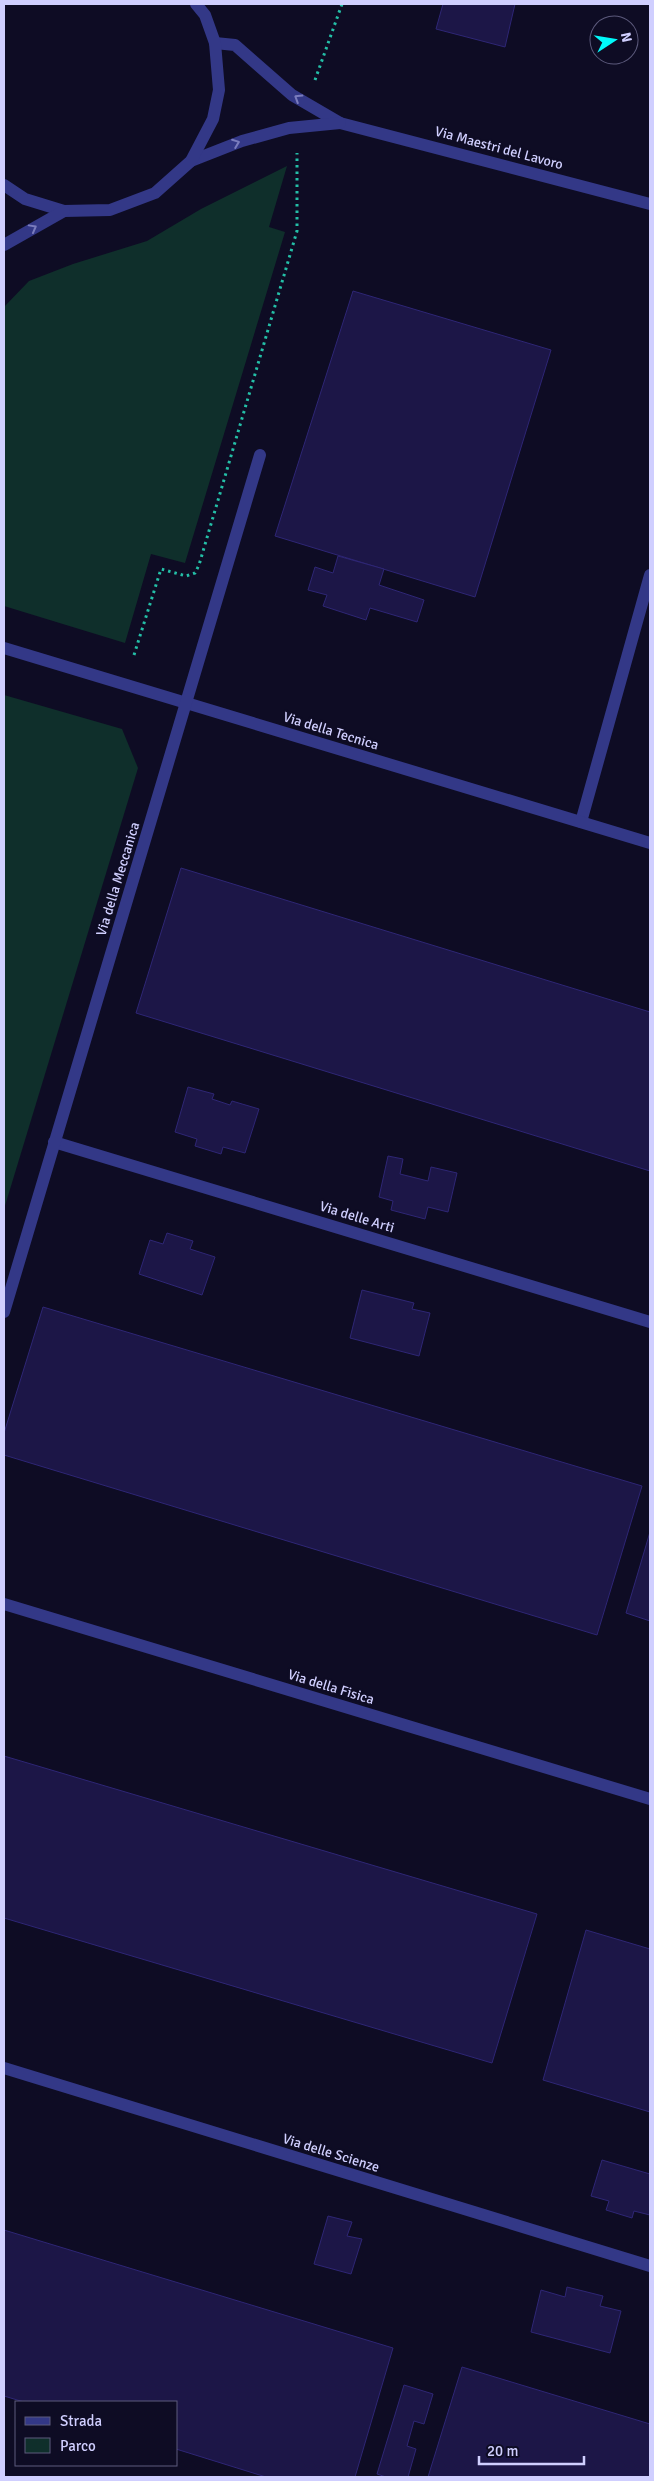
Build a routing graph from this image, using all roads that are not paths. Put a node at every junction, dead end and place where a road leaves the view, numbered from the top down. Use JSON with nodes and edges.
{"nodes":[{"id":1,"x":196,"y":4,"type":"edge"},
{"id":2,"x":215,"y":43,"type":"junction"},
{"id":3,"x":340,"y":123,"type":"junction"},
{"id":4,"x":191,"y":161,"type":"junction"},
{"id":5,"x":4,"y":185,"type":"edge"},
{"id":6,"x":650,"y":204,"type":"edge"},
{"id":7,"x":64,"y":211,"type":"junction"},
{"id":8,"x":4,"y":245,"type":"edge"},
{"id":9,"x":260,"y":455,"type":"dead end"},
{"id":10,"x":650,"y":575,"type":"edge"},
{"id":11,"x":4,"y":648,"type":"edge"},
{"id":12,"x":186,"y":703,"type":"junction"},
{"id":13,"x":581,"y":822,"type":"junction"},
{"id":14,"x":650,"y":843,"type":"edge"},
{"id":15,"x":54,"y":1142,"type":"junction"},
{"id":16,"x":4,"y":1312,"type":"edge"},
{"id":17,"x":650,"y":1322,"type":"edge"},
{"id":18,"x":4,"y":1604,"type":"edge"},
{"id":19,"x":650,"y":1799,"type":"edge"},
{"id":20,"x":4,"y":2068,"type":"edge"},
{"id":21,"x":650,"y":2266,"type":"edge"}],
"edges":[{"from":1,"to":2,"type":"street"},
{"from":3,"to":2,"type":"street","name":"Via Maestri del Lavoro","one_way":true},
{"from":2,"to":4,"type":"street"},
{"from":4,"to":3,"type":"street","name":"Via Maestri del Lavoro","one_way":true},
{"from":3,"to":6,"type":"street","name":"Via Maestri del Lavoro"},
{"from":4,"to":7,"type":"street"},
{"from":5,"to":7,"type":"street"},
{"from":8,"to":7,"type":"street","one_way":true},
{"from":9,"to":12,"type":"street","name":"Via della Meccanica"},
{"from":10,"to":13,"type":"street"},
{"from":11,"to":12,"type":"street","name":"Via della Tecnica"},
{"from":12,"to":13,"type":"street","name":"Via della Tecnica"},
{"from":12,"to":15,"type":"street","name":"Via della Meccanica"},
{"from":13,"to":14,"type":"street","name":"Via della Tecnica"},
{"from":15,"to":16,"type":"street","name":"Via della Meccanica"},
{"from":15,"to":17,"type":"street","name":"Via delle Arti"},
{"from":18,"to":19,"type":"street","name":"Via della Fisica"},
{"from":20,"to":21,"type":"street","name":"Via delle Scienze"}]}
